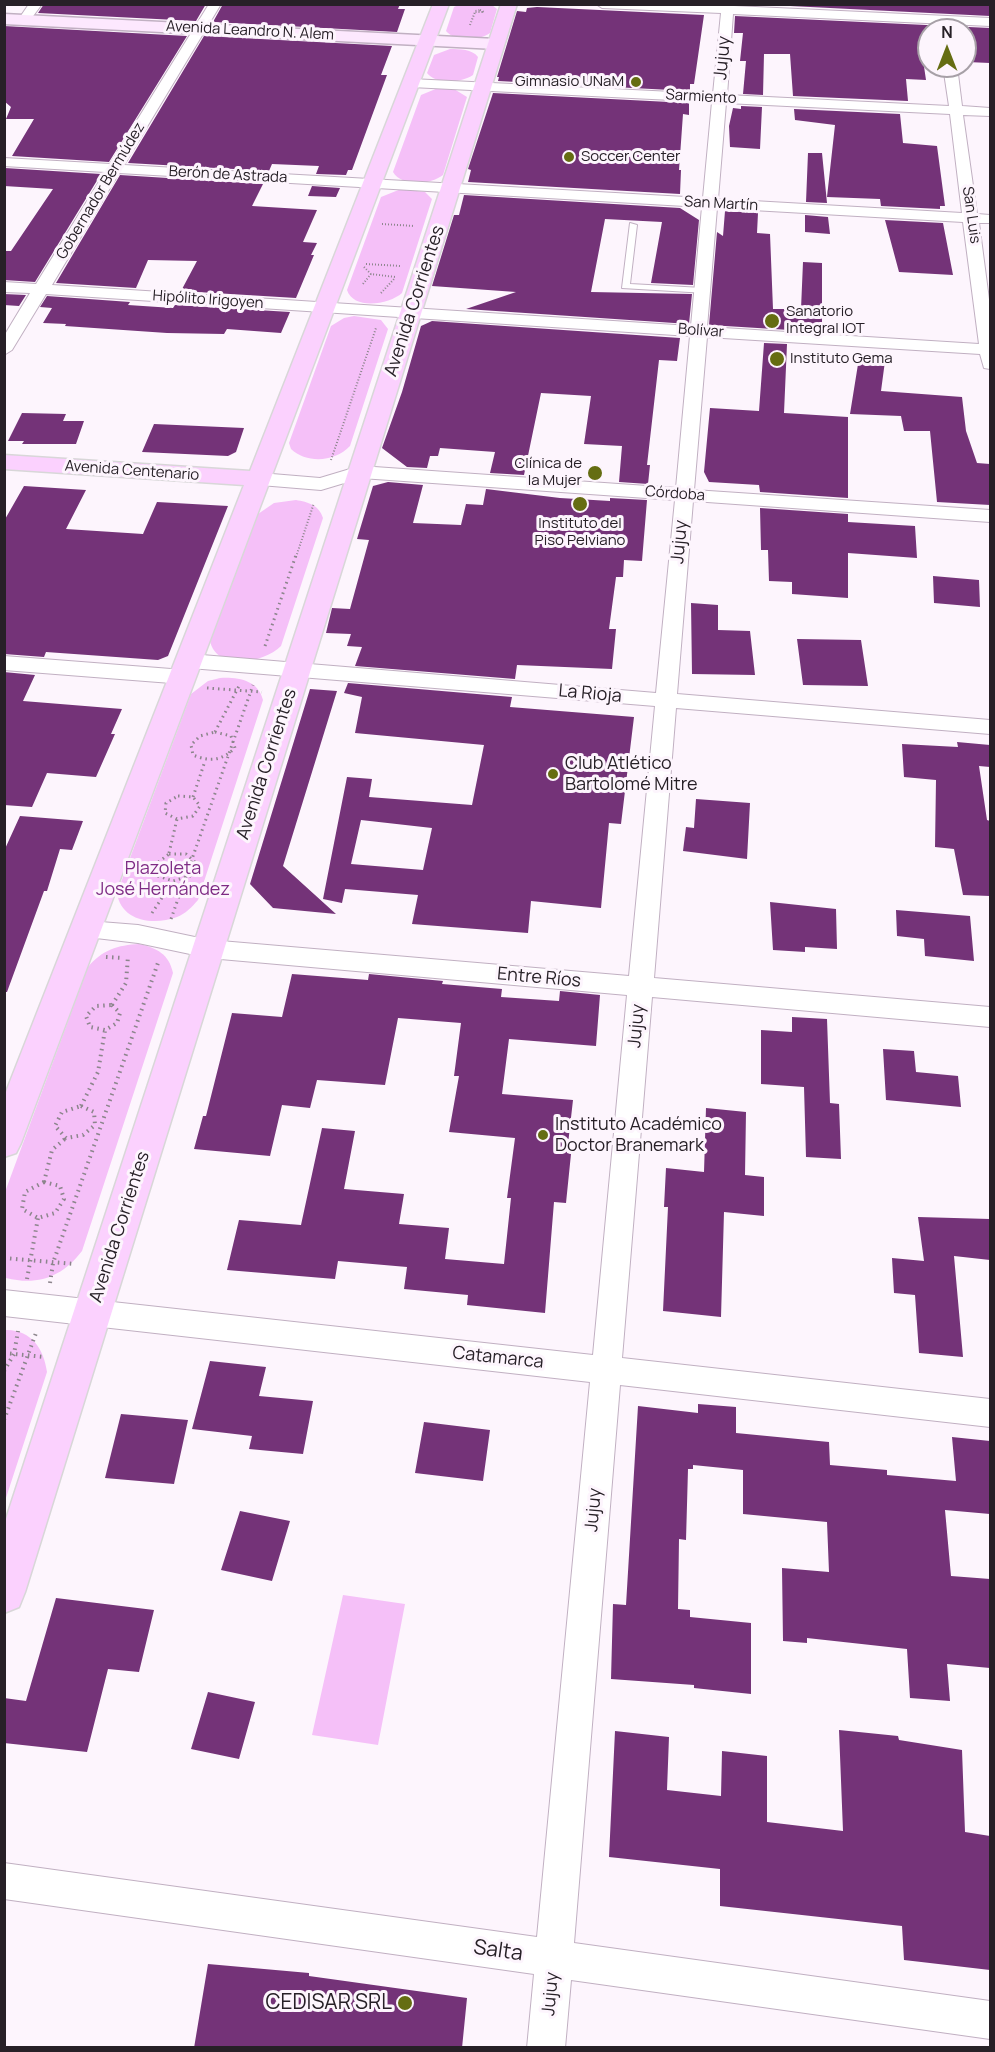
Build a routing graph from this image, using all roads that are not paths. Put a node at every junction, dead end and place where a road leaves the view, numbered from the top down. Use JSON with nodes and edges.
{"nodes":[{"id":1,"x":36,"y":4,"type":"edge"},
{"id":2,"x":215,"y":4,"type":"edge"},
{"id":3,"x":441,"y":4,"type":"edge"},
{"id":4,"x":509,"y":4,"type":"edge"},
{"id":5,"x":602,"y":4,"type":"edge"},
{"id":6,"x":728,"y":7,"type":"edge"},
{"id":7,"x":24,"y":20,"type":"junction"},
{"id":8,"x":4,"y":21,"type":"edge"},
{"id":9,"x":917,"y":23,"type":"edge"},
{"id":10,"x":199,"y":30,"type":"junction"},
{"id":11,"x":427,"y":42,"type":"junction"},
{"id":12,"x":496,"y":46,"type":"junction"},
{"id":13,"x":952,"y":78,"type":"edge"},
{"id":14,"x":411,"y":83,"type":"junction"},
{"id":15,"x":483,"y":87,"type":"junction"},
{"id":16,"x":720,"y":98,"type":"junction"},
{"id":17,"x":956,"y":110,"type":"junction"},
{"id":18,"x":990,"y":112,"type":"edge"},
{"id":19,"x":4,"y":162,"type":"edge"},
{"id":20,"x":115,"y":168,"type":"junction"},
{"id":21,"x":373,"y":183,"type":"junction"},
{"id":22,"x":451,"y":187,"type":"junction"},
{"id":23,"x":710,"y":204,"type":"junction"},
{"id":24,"x":971,"y":217,"type":"junction"},
{"id":25,"x":990,"y":219,"type":"edge"},
{"id":26,"x":633,"y":225,"type":"dead end"},
{"id":27,"x":4,"y":287,"type":"edge"},
{"id":28,"x":40,"y":290,"type":"junction"},
{"id":29,"x":703,"y":291,"type":"junction"},
{"id":30,"x":325,"y":307,"type":"junction"},
{"id":31,"x":411,"y":312,"type":"junction"},
{"id":32,"x":699,"y":331,"type":"junction"},
{"id":33,"x":4,"y":350,"type":"edge"},
{"id":34,"x":990,"y":354,"type":"edge"},
{"id":35,"x":4,"y":462,"type":"edge"},
{"id":36,"x":360,"y":472,"type":"junction"},
{"id":37,"x":260,"y":479,"type":"junction"},
{"id":38,"x":684,"y":495,"type":"junction"},
{"id":39,"x":990,"y":516,"type":"edge"},
{"id":40,"x":4,"y":663,"type":"edge"},
{"id":41,"x":185,"y":675,"type":"junction"},
{"id":42,"x":294,"y":682,"type":"junction"},
{"id":43,"x":666,"y":700,"type":"junction"},
{"id":44,"x":990,"y":727,"type":"edge"},
{"id":45,"x":88,"y":930,"type":"junction"},
{"id":46,"x":209,"y":949,"type":"junction"},
{"id":47,"x":641,"y":987,"type":"junction"},
{"id":48,"x":990,"y":1017,"type":"edge"},
{"id":49,"x":4,"y":1143,"type":"edge"},
{"id":50,"x":4,"y":1304,"type":"edge"},
{"id":51,"x":93,"y":1312,"type":"junction"},
{"id":52,"x":607,"y":1370,"type":"junction"},
{"id":53,"x":990,"y":1413,"type":"edge"},
{"id":54,"x":4,"y":1592,"type":"edge"},
{"id":55,"x":4,"y":1881,"type":"edge"},
{"id":56,"x":554,"y":1959,"type":"junction"},
{"id":57,"x":990,"y":2020,"type":"edge"},
{"id":58,"x":546,"y":2048,"type":"edge"}],
"edges":[{"from":1,"to":7,"type":"street"},
{"from":2,"to":10,"type":"street","name":"Gobernador Bermúdez"},
{"from":3,"to":11,"type":"main road"},
{"from":4,"to":12,"type":"main road","name":"Avenida Corrientes"},
{"from":5,"to":6,"type":"street"},
{"from":6,"to":9,"type":"street"},
{"from":6,"to":16,"type":"street","name":"Jujuy"},
{"from":7,"to":8,"type":"main road","name":"Avenida Leandro N. Alem"},
{"from":7,"to":10,"type":"main road","name":"Avenida Leandro N. Alem"},
{"from":8,"to":10,"type":"main road","name":"Avenida Leandro N. Alem"},
{"from":10,"to":11,"type":"main road","name":"Avenida Leandro N. Alem"},
{"from":10,"to":20,"type":"street","name":"Gobernador Bermúdez"},
{"from":11,"to":12,"type":"main road","name":"Avenida Leandro N. Alem"},
{"from":11,"to":12,"type":"main road","name":"Avenida Leandro N. Alem"},
{"from":11,"to":14,"type":"main road"},
{"from":12,"to":15,"type":"main road","name":"Avenida Corrientes"},
{"from":13,"to":17,"type":"street","name":"San Luis"},
{"from":14,"to":15,"type":"street","name":"Sarmiento"},
{"from":14,"to":21,"type":"main road"},
{"from":15,"to":16,"type":"street","name":"Sarmiento"},
{"from":15,"to":22,"type":"main road","name":"Avenida Corrientes"},
{"from":16,"to":17,"type":"street","name":"Sarmiento"},
{"from":16,"to":23,"type":"street","name":"Jujuy"},
{"from":17,"to":18,"type":"street","name":"Sarmiento"},
{"from":17,"to":24,"type":"street","name":"San Luis"},
{"from":19,"to":20,"type":"street","name":"Berón de Astrada"},
{"from":20,"to":21,"type":"street","name":"Berón de Astrada"},
{"from":20,"to":28,"type":"street","name":"Gobernador Bermúdez"},
{"from":21,"to":22,"type":"street","name":"Berón de Astrada"},
{"from":21,"to":30,"type":"main road"},
{"from":22,"to":23,"type":"street","name":"San Martín"},
{"from":22,"to":31,"type":"main road","name":"Avenida Corrientes"},
{"from":23,"to":24,"type":"street","name":"San Martín"},
{"from":23,"to":29,"type":"street","name":"Jujuy"},
{"from":24,"to":25,"type":"street","name":"San Martín"},
{"from":24,"to":34,"type":"street","name":"San Luis"},
{"from":26,"to":29,"type":"lane"},
{"from":27,"to":28,"type":"street","name":"Hipólito Irigoyen"},
{"from":28,"to":30,"type":"street","name":"Hipólito Irigoyen"},
{"from":28,"to":33,"type":"street","name":"Gobernador Bermúdez"},
{"from":29,"to":32,"type":"street","name":"Jujuy"},
{"from":30,"to":31,"type":"street","name":"Hipólito Irigoyen"},
{"from":30,"to":37,"type":"main road"},
{"from":31,"to":32,"type":"street","name":"Bolívar"},
{"from":31,"to":36,"type":"main road","name":"Avenida Corrientes"},
{"from":32,"to":34,"type":"street","name":"Bolívar"},
{"from":32,"to":38,"type":"street","name":"Jujuy"},
{"from":35,"to":37,"type":"main road","name":"Avenida Centenario"},
{"from":36,"to":37,"type":"street"},
{"from":36,"to":38,"type":"street","name":"Córdoba"},
{"from":36,"to":42,"type":"main road","name":"Avenida Corrientes"},
{"from":37,"to":41,"type":"main road"},
{"from":38,"to":39,"type":"street","name":"Córdoba"},
{"from":38,"to":43,"type":"street","name":"Jujuy"},
{"from":40,"to":41,"type":"street","name":"La Rioja"},
{"from":41,"to":42,"type":"street","name":"La Rioja"},
{"from":41,"to":45,"type":"main road"},
{"from":42,"to":43,"type":"street","name":"La Rioja"},
{"from":42,"to":46,"type":"main road","name":"Avenida Corrientes"},
{"from":43,"to":44,"type":"street","name":"La Rioja"},
{"from":43,"to":47,"type":"street","name":"Jujuy"},
{"from":45,"to":46,"type":"street","name":"Entre Ríos"},
{"from":45,"to":49,"type":"main road"},
{"from":46,"to":47,"type":"street","name":"Entre Ríos"},
{"from":46,"to":51,"type":"main road","name":"Avenida Corrientes"},
{"from":47,"to":48,"type":"street","name":"Entre Ríos"},
{"from":47,"to":52,"type":"street","name":"Jujuy"},
{"from":50,"to":51,"type":"street","name":"Catamarca"},
{"from":51,"to":52,"type":"street","name":"Catamarca"},
{"from":51,"to":54,"type":"main road","name":"Avenida Corrientes"},
{"from":52,"to":53,"type":"street","name":"Catamarca"},
{"from":52,"to":56,"type":"street","name":"Jujuy"},
{"from":55,"to":56,"type":"street","name":"Salta"},
{"from":56,"to":57,"type":"street","name":"Salta"},
{"from":56,"to":58,"type":"street","name":"Jujuy"}]}
